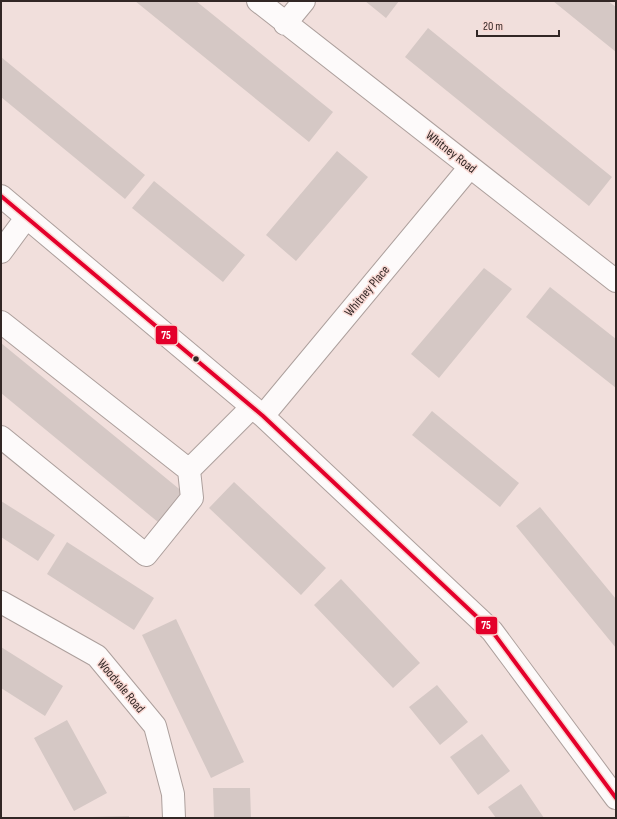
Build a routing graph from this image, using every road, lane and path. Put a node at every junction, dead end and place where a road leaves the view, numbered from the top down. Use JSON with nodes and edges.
{"nodes":[{"id":1,"x":258,"y":1,"type":"edge"},
{"id":2,"x":304,"y":1,"type":"edge"},
{"id":3,"x":285,"y":24,"type":"junction"},
{"id":4,"x":470,"y":167,"type":"junction"},
{"id":5,"x":1,"y":196,"type":"edge"},
{"id":6,"x":26,"y":218,"type":"junction"},
{"id":7,"x":1,"y":252,"type":"edge"},
{"id":8,"x":616,"y":281,"type":"edge"},
{"id":9,"x":1,"y":322,"type":"edge"},
{"id":10,"x":258,"y":412,"type":"junction"},
{"id":11,"x":1,"y":437,"type":"edge"},
{"id":12,"x":189,"y":470,"type":"junction"},
{"id":13,"x":1,"y":602,"type":"edge"},
{"id":14,"x":616,"y":798,"type":"edge"},
{"id":15,"x":174,"y":818,"type":"edge"}],
"edges":[{"from":1,"to":3,"type":"street","name":"Whitney Road"},
{"from":2,"to":3,"type":"street"},
{"from":3,"to":4,"type":"street","name":"Whitney Road"},
{"from":4,"to":8,"type":"street","name":"Whitney Road"},
{"from":4,"to":10,"type":"street","name":"Whitney Place"},
{"from":5,"to":6,"type":"street"},
{"from":6,"to":7,"type":"street"},
{"from":6,"to":10,"type":"street"},
{"from":9,"to":12,"type":"street"},
{"from":10,"to":12,"type":"street","name":"Whitney Place"},
{"from":10,"to":14,"type":"street"},
{"from":11,"to":12,"type":"street"},
{"from":13,"to":15,"type":"street","name":"Woodvale Road"}]}
